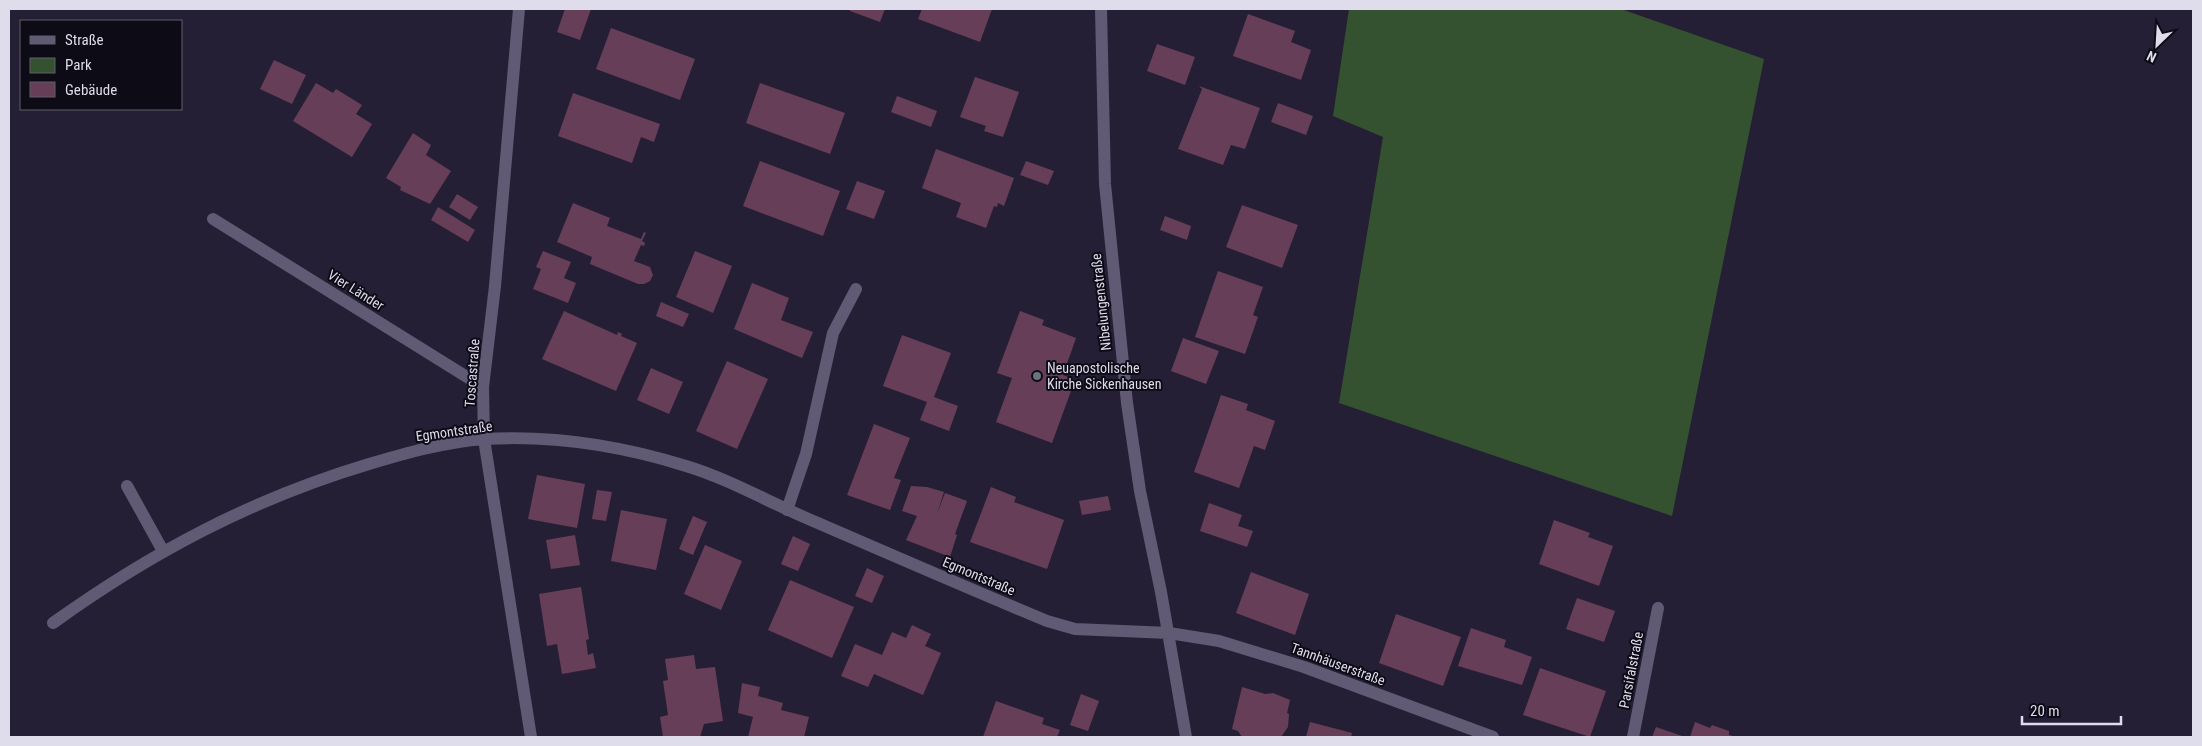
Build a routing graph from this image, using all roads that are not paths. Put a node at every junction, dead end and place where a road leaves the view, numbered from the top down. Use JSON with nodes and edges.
{"nodes":[{"id":1,"x":519,"y":9,"type":"edge"},
{"id":2,"x":1101,"y":9,"type":"edge"},
{"id":3,"x":213,"y":219,"type":"dead end"},
{"id":4,"x":856,"y":288,"type":"dead end"},
{"id":5,"x":483,"y":386,"type":"junction"},
{"id":6,"x":484,"y":439,"type":"junction"},
{"id":7,"x":127,"y":486,"type":"dead end"},
{"id":8,"x":787,"y":510,"type":"junction"},
{"id":9,"x":163,"y":551,"type":"junction"},
{"id":10,"x":1658,"y":608,"type":"dead end"},
{"id":11,"x":53,"y":623,"type":"dead end"},
{"id":12,"x":1169,"y":633,"type":"junction"},
{"id":13,"x":1472,"y":734,"type":"edge"},
{"id":14,"x":531,"y":737,"type":"edge"},
{"id":15,"x":1186,"y":737,"type":"edge"},
{"id":16,"x":1493,"y":737,"type":"edge"},
{"id":17,"x":1633,"y":737,"type":"edge"}],
"edges":[{"from":1,"to":5,"type":"street","name":"Toscastraße"},
{"from":2,"to":12,"type":"street","name":"Nibelungenstraße"},
{"from":3,"to":5,"type":"street","name":"Vier Länder"},
{"from":4,"to":8,"type":"street"},
{"from":5,"to":6,"type":"street","name":"Toscastraße"},
{"from":6,"to":8,"type":"street","name":"Egmontstraße"},
{"from":6,"to":9,"type":"street","name":"Egmontstraße"},
{"from":6,"to":14,"type":"street","name":"Toscastraße"},
{"from":7,"to":9,"type":"street"},
{"from":8,"to":12,"type":"street","name":"Egmontstraße"},
{"from":9,"to":11,"type":"street","name":"Egmontstraße"},
{"from":10,"to":17,"type":"street","name":"Parsifalstraße"},
{"from":12,"to":13,"type":"street","name":"Tannhäuserstraße"},
{"from":12,"to":15,"type":"street","name":"Nibelungenstraße"},
{"from":13,"to":16,"type":"street","name":"Tannhäuserstraße"}]}
